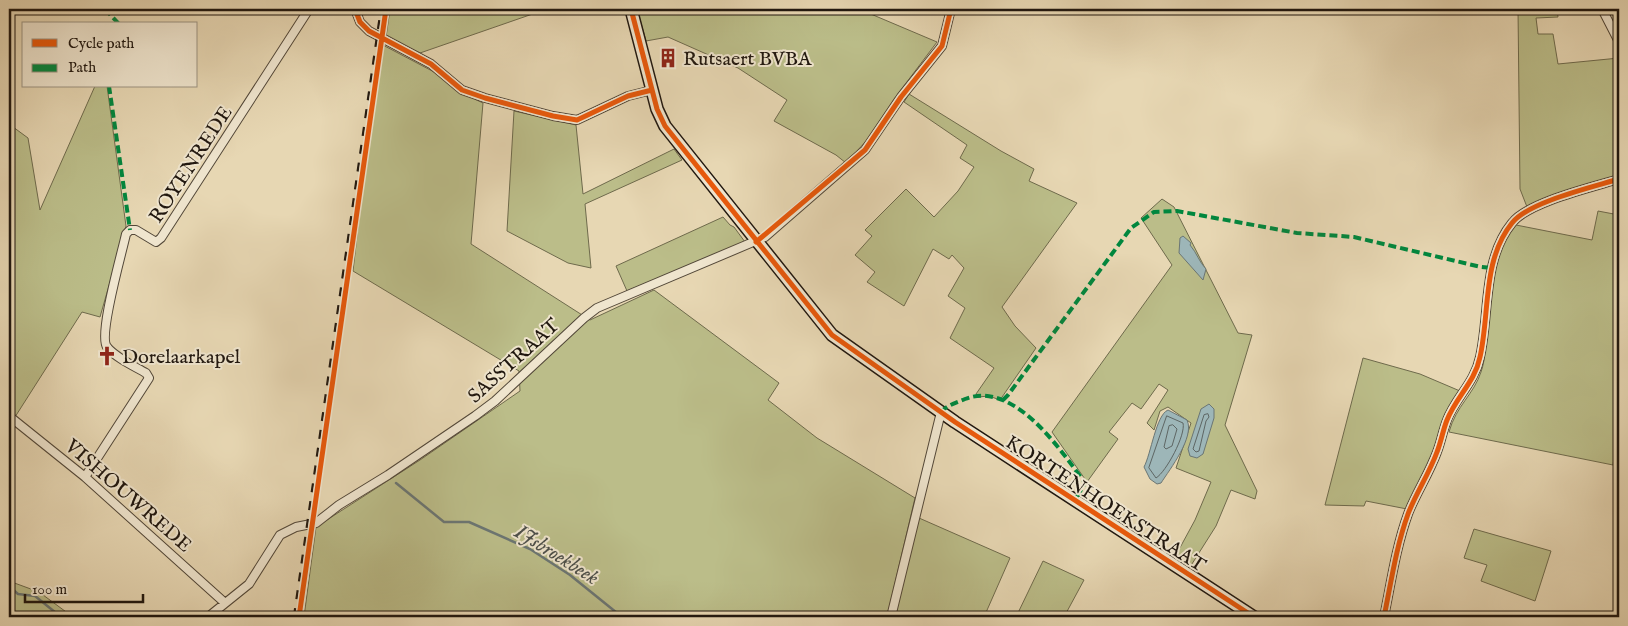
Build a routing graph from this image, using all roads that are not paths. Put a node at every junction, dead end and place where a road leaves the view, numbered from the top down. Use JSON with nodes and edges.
{"nodes":[{"id":1,"x":309,"y":9,"type":"edge"},
{"id":2,"x":355,"y":9,"type":"edge"},
{"id":3,"x":631,"y":9,"type":"edge"},
{"id":4,"x":951,"y":9,"type":"edge"},
{"id":5,"x":1602,"y":9,"type":"edge"},
{"id":6,"x":1619,"y":42,"type":"edge"},
{"id":7,"x":652,"y":90,"type":"junction"},
{"id":8,"x":1619,"y":179,"type":"edge"},
{"id":9,"x":756,"y":242,"type":"junction"},
{"id":10,"x":941,"y":412,"type":"junction"},
{"id":11,"x":9,"y":416,"type":"edge"},
{"id":12,"x":85,"y":477,"type":"junction"},
{"id":13,"x":225,"y":603,"type":"junction"},
{"id":14,"x":208,"y":617,"type":"edge"},
{"id":15,"x":891,"y":617,"type":"edge"},
{"id":16,"x":1254,"y":617,"type":"edge"},
{"id":17,"x":1384,"y":617,"type":"edge"}],
"edges":[{"from":1,"to":12,"type":"street","name":"ROYENREDE"},
{"from":2,"to":7,"type":"street"},
{"from":3,"to":7,"type":"street","name":"KORTENHOEKSTRAAT"},
{"from":4,"to":9,"type":"street","name":"SASSTRAAT"},
{"from":5,"to":6,"type":"street"},
{"from":7,"to":9,"type":"street","name":"KORTENHOEKSTRAAT"},
{"from":8,"to":17,"type":"street"},
{"from":9,"to":10,"type":"street","name":"KORTENHOEKSTRAAT"},
{"from":9,"to":13,"type":"street","name":"SASSTRAAT"},
{"from":10,"to":15,"type":"street"},
{"from":10,"to":16,"type":"street","name":"KORTENHOEKSTRAAT"},
{"from":11,"to":12,"type":"street","name":"VISHOUWREDE"},
{"from":12,"to":13,"type":"street","name":"VISHOUWREDE"},
{"from":13,"to":14,"type":"street"}]}
